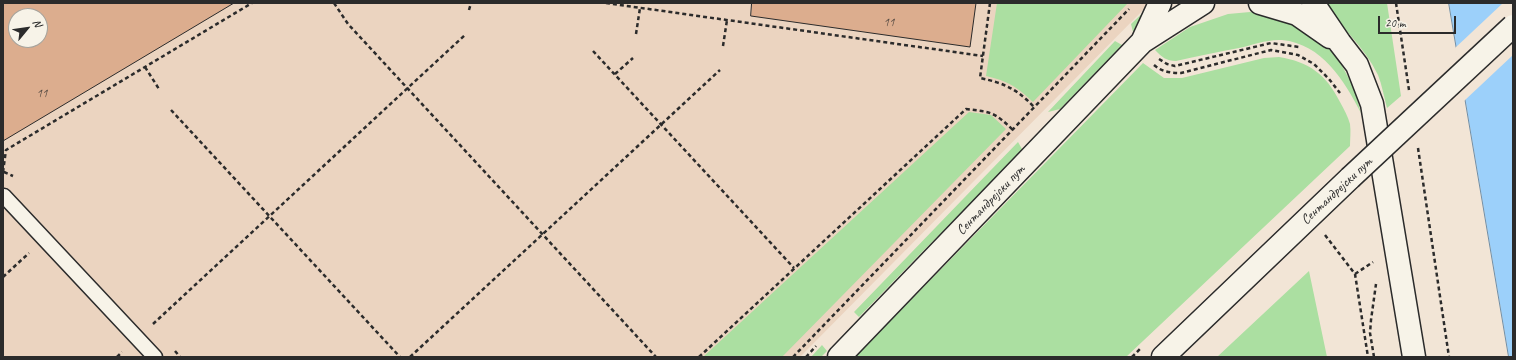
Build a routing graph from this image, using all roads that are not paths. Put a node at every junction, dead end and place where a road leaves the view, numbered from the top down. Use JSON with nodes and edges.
{"nodes":[{"id":1,"x":1160,"y":3,"type":"edge"},
{"id":2,"x":1202,"y":3,"type":"edge"},
{"id":3,"x":1260,"y":3,"type":"edge"},
{"id":4,"x":1313,"y":3,"type":"edge"},
{"id":5,"x":1513,"y":26,"type":"edge"},
{"id":6,"x":1340,"y":43,"type":"junction"},
{"id":7,"x":1139,"y":45,"type":"junction"},
{"id":8,"x":4,"y":196,"type":"dead end"},
{"id":9,"x":155,"y":357,"type":"edge"},
{"id":10,"x":839,"y":357,"type":"edge"},
{"id":11,"x":1162,"y":357,"type":"edge"},
{"id":12,"x":1414,"y":357,"type":"edge"}],
"edges":[{"from":1,"to":7,"type":"street"},
{"from":2,"to":7,"type":"street"},
{"from":3,"to":6,"type":"street"},
{"from":4,"to":6,"type":"street"},
{"from":5,"to":11,"type":"street","name":"Сентандрејски пут","bridge":true},
{"from":6,"to":12,"type":"street"},
{"from":7,"to":10,"type":"street","name":"Сентандрејски пут"},
{"from":8,"to":9,"type":"lane"}]}
